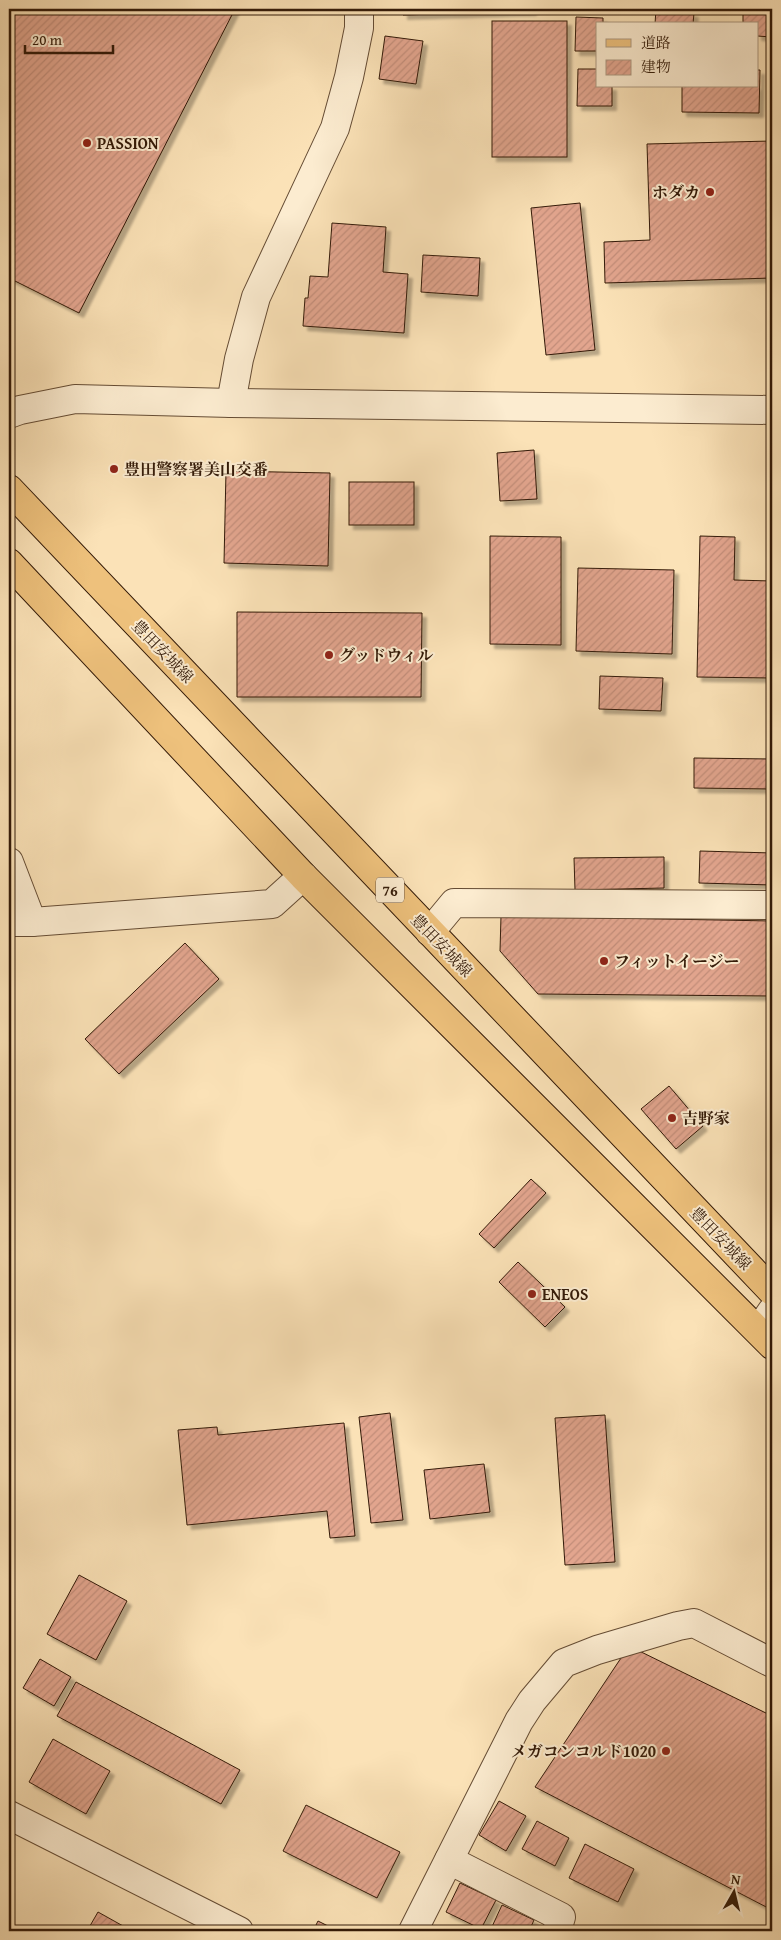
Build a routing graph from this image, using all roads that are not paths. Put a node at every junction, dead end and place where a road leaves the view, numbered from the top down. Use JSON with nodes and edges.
{"nodes":[{"id":1,"x":359,"y":9,"type":"edge"},
{"id":2,"x":231,"y":403,"type":"junction"},
{"id":3,"x":772,"y":410,"type":"edge"},
{"id":4,"x":9,"y":414,"type":"edge"},
{"id":5,"x":9,"y":489,"type":"edge"},
{"id":6,"x":9,"y":563,"type":"edge"},
{"id":7,"x":9,"y":862,"type":"edge"},
{"id":8,"x":303,"y":876,"type":"junction"},
{"id":9,"x":772,"y":905,"type":"edge"},
{"id":10,"x":20,"y":922,"type":"edge"},
{"id":11,"x":430,"y":932,"type":"junction"},
{"id":12,"x":772,"y":1291,"type":"edge"},
{"id":13,"x":768,"y":1328,"type":"edge"},
{"id":14,"x":772,"y":1662,"type":"edge"},
{"id":15,"x":9,"y":1816,"type":"edge"},
{"id":16,"x":449,"y":1860,"type":"junction"},
{"id":17,"x":239,"y":1931,"type":"edge"},
{"id":18,"x":413,"y":1931,"type":"edge"},
{"id":19,"x":557,"y":1931,"type":"edge"}],
"edges":[{"from":1,"to":2,"type":"street"},
{"from":2,"to":3,"type":"street"},
{"from":2,"to":4,"type":"street"},
{"from":5,"to":11,"type":"main road","name":"豊田安城線","number":"76"},
{"from":6,"to":8,"type":"main road"},
{"from":7,"to":10,"type":"street"},
{"from":8,"to":10,"type":"street"},
{"from":8,"to":13,"type":"main road"},
{"from":9,"to":11,"type":"street"},
{"from":11,"to":12,"type":"main road","name":"豊田安城線","number":"76"},
{"from":14,"to":16,"type":"street"},
{"from":15,"to":17,"type":"street"},
{"from":16,"to":18,"type":"street"},
{"from":16,"to":19,"type":"street"}]}
